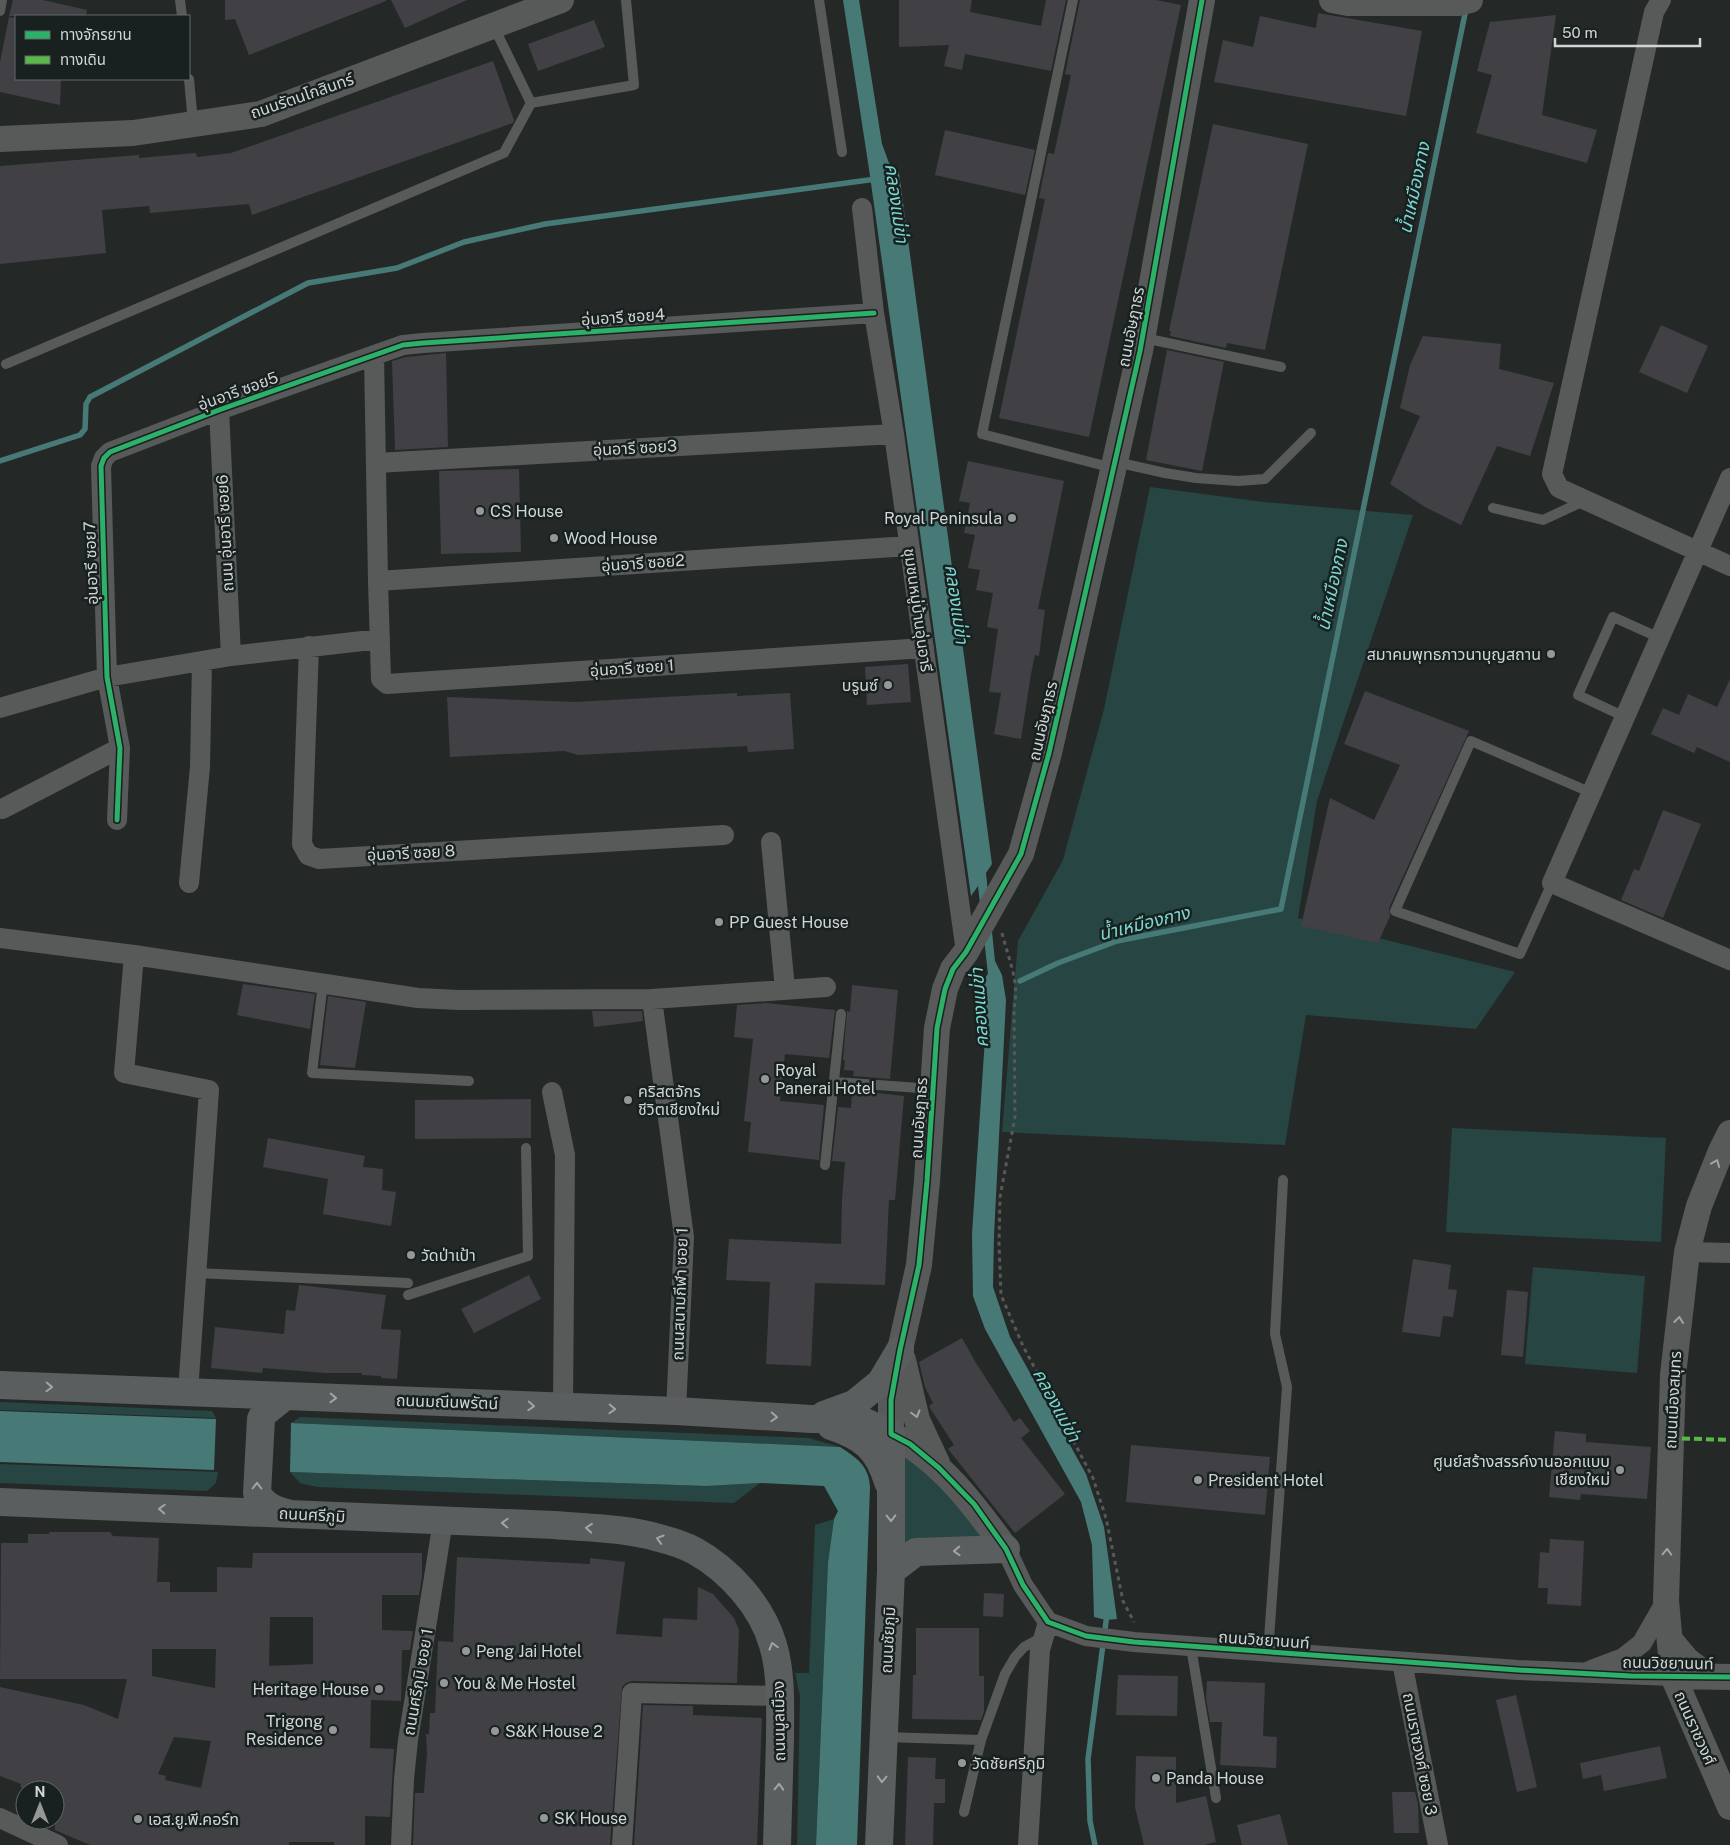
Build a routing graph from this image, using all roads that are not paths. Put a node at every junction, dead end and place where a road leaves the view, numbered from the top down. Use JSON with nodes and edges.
{"nodes":[{"id":1,"x":2,"y":0,"type":"edge"},
{"id":2,"x":180,"y":0,"type":"edge"},
{"id":3,"x":561,"y":0,"type":"edge"},
{"id":4,"x":626,"y":0,"type":"edge"},
{"id":5,"x":819,"y":0,"type":"edge"},
{"id":6,"x":1072,"y":0,"type":"edge"},
{"id":7,"x":1202,"y":0,"type":"edge"},
{"id":8,"x":1335,"y":0,"type":"edge"},
{"id":9,"x":1661,"y":0,"type":"edge"},
{"id":10,"x":1456,"y":1,"type":"edge"},
{"id":11,"x":0,"y":11,"type":"edge"},
{"id":12,"x":182,"y":15,"type":"edge"},
{"id":13,"x":493,"y":25,"type":"junction"},
{"id":14,"x":188,"y":80,"type":"edge"},
{"id":15,"x":531,"y":103,"type":"junction"},
{"id":16,"x":193,"y":124,"type":"junction"},
{"id":17,"x":0,"y":139,"type":"edge"},
{"id":18,"x":842,"y":152,"type":"dead end"},
{"id":19,"x":862,"y":208,"type":"dead end"},
{"id":20,"x":874,"y":313,"type":"junction"},
{"id":21,"x":1143,"y":338,"type":"junction"},
{"id":22,"x":374,"y":355,"type":"junction"},
{"id":23,"x":6,"y":364,"type":"dead end"},
{"id":24,"x":1281,"y":367,"type":"dead end"},
{"id":25,"x":220,"y":410,"type":"junction"},
{"id":26,"x":1311,"y":433,"type":"dead end"},
{"id":27,"x":894,"y":434,"type":"junction"},
{"id":28,"x":110,"y":452,"type":"joint"},
{"id":29,"x":376,"y":463,"type":"junction"},
{"id":30,"x":1115,"y":465,"type":"junction"},
{"id":31,"x":1730,"y":478,"type":"edge"},
{"id":32,"x":1586,"y":500,"type":"junction"},
{"id":33,"x":1493,"y":508,"type":"dead end"},
{"id":34,"x":909,"y":546,"type":"junction"},
{"id":35,"x":1698,"y":551,"type":"junction"},
{"id":36,"x":1730,"y":566,"type":"edge"},
{"id":37,"x":378,"y":581,"type":"junction"},
{"id":38,"x":1660,"y":638,"type":"junction"},
{"id":39,"x":380,"y":639,"type":"junction"},
{"id":40,"x":309,"y":646,"type":"junction"},
{"id":41,"x":924,"y":648,"type":"junction"},
{"id":42,"x":231,"y":656,"type":"junction"},
{"id":43,"x":202,"y":661,"type":"junction"},
{"id":44,"x":107,"y":677,"type":"junction"},
{"id":45,"x":0,"y":708,"type":"edge"},
{"id":46,"x":1625,"y":717,"type":"junction"},
{"id":47,"x":120,"y":748,"type":"junction"},
{"id":48,"x":1592,"y":792,"type":"junction"},
{"id":49,"x":2,"y":809,"type":"dead end"},
{"id":50,"x":116,"y":820,"type":"dead end"},
{"id":51,"x":724,"y":835,"type":"dead end"},
{"id":52,"x":771,"y":842,"type":"dead end"},
{"id":53,"x":189,"y":883,"type":"dead end"},
{"id":54,"x":1552,"y":883,"type":"junction"},
{"id":55,"x":0,"y":938,"type":"edge"},
{"id":56,"x":972,"y":941,"type":"junction"},
{"id":57,"x":134,"y":955,"type":"junction"},
{"id":58,"x":1730,"y":960,"type":"edge"},
{"id":59,"x":323,"y":983,"type":"junction"},
{"id":60,"x":826,"y":986,"type":"dead end"},
{"id":61,"x":785,"y":989,"type":"junction"},
{"id":62,"x":652,"y":999,"type":"junction"},
{"id":63,"x":841,"y":1014,"type":"dead end"},
{"id":64,"x":468,"y":1081,"type":"dead end"},
{"id":65,"x":835,"y":1082,"type":"junction"},
{"id":66,"x":934,"y":1089,"type":"junction"},
{"id":67,"x":552,"y":1092,"type":"dead end"},
{"id":68,"x":1730,"y":1133,"type":"edge"},
{"id":69,"x":526,"y":1148,"type":"dead end"},
{"id":70,"x":825,"y":1165,"type":"dead end"},
{"id":71,"x":1282,"y":1180,"type":"dead end"},
{"id":72,"x":1687,"y":1252,"type":"junction"},
{"id":73,"x":1730,"y":1253,"type":"edge"},
{"id":74,"x":196,"y":1274,"type":"junction"},
{"id":75,"x":408,"y":1283,"type":"dead end"},
{"id":76,"x":408,"y":1295,"type":"dead end"},
{"id":77,"x":900,"y":1350,"type":"junction"},
{"id":78,"x":0,"y":1385,"type":"edge"},
{"id":79,"x":188,"y":1392,"type":"junction"},
{"id":80,"x":223,"y":1394,"type":"junction"},
{"id":81,"x":285,"y":1396,"type":"junction"},
{"id":82,"x":563,"y":1407,"type":"junction"},
{"id":83,"x":676,"y":1411,"type":"junction"},
{"id":84,"x":811,"y":1419,"type":"junction"},
{"id":85,"x":891,"y":1434,"type":"junction"},
{"id":86,"x":939,"y":1468,"type":"junction"},
{"id":87,"x":890,"y":1490,"type":"junction"},
{"id":88,"x":0,"y":1502,"type":"edge"},
{"id":89,"x":210,"y":1511,"type":"junction"},
{"id":90,"x":290,"y":1514,"type":"junction"},
{"id":91,"x":443,"y":1521,"type":"junction"},
{"id":92,"x":625,"y":1531,"type":"joint"},
{"id":93,"x":1006,"y":1550,"type":"junction"},
{"id":94,"x":891,"y":1571,"type":"junction"},
{"id":95,"x":1666,"y":1601,"type":"junction"},
{"id":96,"x":1046,"y":1629,"type":"junction"},
{"id":97,"x":1668,"y":1633,"type":"junction"},
{"id":98,"x":1191,"y":1647,"type":"junction"},
{"id":99,"x":1268,"y":1653,"type":"junction"},
{"id":100,"x":1402,"y":1662,"type":"junction"},
{"id":101,"x":1582,"y":1674,"type":"junction"},
{"id":102,"x":1673,"y":1676,"type":"junction"},
{"id":103,"x":1722,"y":1676,"type":"edge"},
{"id":104,"x":781,"y":1696,"type":"junction"},
{"id":105,"x":884,"y":1737,"type":"junction"},
{"id":106,"x":981,"y":1740,"type":"junction"},
{"id":107,"x":1216,"y":1798,"type":"dead end"},
{"id":108,"x":1730,"y":1807,"type":"edge"},
{"id":109,"x":964,"y":1812,"type":"dead end"},
{"id":110,"x":0,"y":1818,"type":"edge"},
{"id":111,"x":58,"y":1845,"type":"edge"},
{"id":112,"x":402,"y":1845,"type":"edge"},
{"id":113,"x":622,"y":1845,"type":"edge"},
{"id":114,"x":777,"y":1845,"type":"edge"},
{"id":115,"x":879,"y":1845,"type":"edge"},
{"id":116,"x":1028,"y":1845,"type":"edge"},
{"id":117,"x":1438,"y":1845,"type":"edge"}],
"edges":[{"from":1,"to":11,"type":"lane"},
{"from":2,"to":12,"type":"lane"},
{"from":3,"to":13,"type":"street","name":"ถนนรัตนโกสินทร์"},
{"from":4,"to":15,"type":"lane"},
{"from":5,"to":18,"type":"lane"},
{"from":6,"to":30,"type":"lane"},
{"from":7,"to":21,"type":"street","name":"ถนนอัษฎาธร"},
{"from":8,"to":10,"type":"street"},
{"from":9,"to":32,"type":"street"},
{"from":13,"to":15,"type":"lane"},
{"from":13,"to":16,"type":"street","name":"ถนนรัตนโกสินทร์"},
{"from":14,"to":16,"type":"lane"},
{"from":15,"to":23,"type":"lane"},
{"from":16,"to":17,"type":"street","name":"ถนนรัตนโกสินทร์"},
{"from":19,"to":20,"type":"street","name":"ชุมชนหมู่บ้านอุ่นอารี"},
{"from":20,"to":22,"type":"street","name":"อุ่นอารี ซอย4"},
{"from":20,"to":27,"type":"street","name":"ชุมชนหมู่บ้านอุ่นอารี"},
{"from":21,"to":24,"type":"lane"},
{"from":21,"to":30,"type":"street","name":"ถนนอัษฎาธร"},
{"from":22,"to":25,"type":"street","name":"อุ่นอารี ซอย5"},
{"from":22,"to":29,"type":"street","name":"อุ่นอารี ซอย 1"},
{"from":25,"to":28,"type":"street","name":"อุ่นอารี ซอย5"},
{"from":25,"to":42,"type":"street","name":"ถนน อุ่นอารี ซอย6"},
{"from":26,"to":30,"type":"lane"},
{"from":27,"to":29,"type":"street","name":"อุ่นอารี ซอย3"},
{"from":27,"to":34,"type":"street","name":"ชุมชนหมู่บ้านอุ่นอารี"},
{"from":28,"to":44,"type":"street","name":"อุ่นอารี ซอย7"},
{"from":29,"to":37,"type":"street","name":"อุ่นอารี ซอย 1"},
{"from":30,"to":56,"type":"street","name":"ถนนอัษฎาธร"},
{"from":31,"to":35,"type":"street"},
{"from":32,"to":33,"type":"lane"},
{"from":32,"to":35,"type":"street"},
{"from":34,"to":37,"type":"street","name":"อุ่นอารี ซอย2"},
{"from":34,"to":41,"type":"street","name":"ชุมชนหมู่บ้านอุ่นอารี"},
{"from":35,"to":36,"type":"street"},
{"from":35,"to":38,"type":"street"},
{"from":37,"to":39,"type":"street","name":"อุ่นอารี ซอย 1"},
{"from":38,"to":46,"type":"street"},
{"from":38,"to":46,"type":"lane"},
{"from":39,"to":40,"type":"street"},
{"from":39,"to":41,"type":"street","name":"อุ่นอารี ซอย 1"},
{"from":40,"to":42,"type":"street"},
{"from":40,"to":51,"type":"street","name":"อุ่นอารี ซอย 8"},
{"from":41,"to":56,"type":"street","name":"ชุมชนหมู่บ้านอุ่นอารี"},
{"from":42,"to":43,"type":"street"},
{"from":43,"to":44,"type":"street"},
{"from":43,"to":53,"type":"street"},
{"from":44,"to":45,"type":"street"},
{"from":44,"to":47,"type":"street","name":"อุ่นอารี ซอย7"},
{"from":46,"to":48,"type":"street"},
{"from":47,"to":49,"type":"street"},
{"from":47,"to":50,"type":"street","name":"อุ่นอารี ซอย7"},
{"from":48,"to":54,"type":"street"},
{"from":48,"to":54,"type":"lane"},
{"from":52,"to":61,"type":"street"},
{"from":54,"to":58,"type":"street"},
{"from":55,"to":57,"type":"street"},
{"from":56,"to":66,"type":"street","name":"ถนนอัษฎาธร"},
{"from":57,"to":59,"type":"street"},
{"from":57,"to":74,"type":"street"},
{"from":59,"to":62,"type":"street"},
{"from":59,"to":64,"type":"lane"},
{"from":60,"to":61,"type":"street"},
{"from":61,"to":62,"type":"street"},
{"from":62,"to":83,"type":"street","name":"ถนนสนามกีฬา ซอย 1"},
{"from":63,"to":65,"type":"lane"},
{"from":65,"to":66,"type":"lane"},
{"from":65,"to":70,"type":"lane"},
{"from":66,"to":77,"type":"street","name":"ถนนอัษฎาธร"},
{"from":67,"to":82,"type":"street"},
{"from":72,"to":68,"type":"street","name":"ถนนเมืองสมุทร","one_way":true},
{"from":69,"to":76,"type":"lane"},
{"from":71,"to":99,"type":"lane"},
{"from":72,"to":73,"type":"street"},
{"from":95,"to":72,"type":"street","name":"ถนนเมืองสมุทร","one_way":true},
{"from":74,"to":75,"type":"lane"},
{"from":74,"to":79,"type":"street"},
{"from":77,"to":84,"type":"main road"},
{"from":77,"to":85,"type":"street","name":"ถนนอัษฎาธร"},
{"from":77,"to":86,"type":"street","one_way":true},
{"from":78,"to":79,"type":"main road","name":"ถนนมณีนพรัตน์","one_way":true},
{"from":79,"to":80,"type":"main road","name":"ถนนมณีนพรัตน์"},
{"from":80,"to":81,"type":"main road","name":"ถนนมณีนพรัตน์"},
{"from":80,"to":89,"type":"main road"},
{"from":81,"to":82,"type":"main road","name":"ถนนมณีนพรัตน์","one_way":true},
{"from":90,"to":81,"type":"main road","one_way":true},
{"from":82,"to":83,"type":"main road","name":"ถนนมณีนพรัตน์","one_way":true},
{"from":83,"to":84,"type":"main road","name":"ถนนมณีนพรัตน์","one_way":true},
{"from":84,"to":85,"type":"main road","name":"ถนนมณีนพรัตน์"},
{"from":84,"to":87,"type":"main road"},
{"from":85,"to":86,"type":"street"},
{"from":85,"to":87,"type":"main road","name":"ถนนชัยภูมิ"},
{"from":86,"to":93,"type":"street"},
{"from":87,"to":94,"type":"main road","name":"ถนนชัยภูมิ","one_way":true},
{"from":89,"to":88,"type":"main road","name":"ถนนศรีภูมิ","one_way":true},
{"from":89,"to":90,"type":"main road","name":"ถนนศรีภูมิ"},
{"from":90,"to":91,"type":"main road","name":"ถนนศรีภูมิ"},
{"from":92,"to":91,"type":"main road","name":"ถนนศรีภูมิ","one_way":true},
{"from":91,"to":112,"type":"street","name":"ถนนศรีภูมิ ซอย 1"},
{"from":104,"to":92,"type":"main road","name":"ถนนมูลเมือง","one_way":true},
{"from":93,"to":94,"type":"main road","one_way":true},
{"from":93,"to":96,"type":"street"},
{"from":94,"to":105,"type":"main road","name":"ถนนชัยภูมิ"},
{"from":95,"to":97,"type":"street","name":"ถนนเมืองสมุทร"},
{"from":95,"to":101,"type":"street"},
{"from":96,"to":98,"type":"street","name":"ถนนวิชยานนท์"},
{"from":96,"to":106,"type":"lane"},
{"from":96,"to":116,"type":"street"},
{"from":97,"to":102,"type":"street","name":"ถนนเมืองสมุทร"},
{"from":97,"to":103,"type":"street"},
{"from":98,"to":99,"type":"street","name":"ถนนวิชยานนท์"},
{"from":98,"to":107,"type":"lane"},
{"from":99,"to":100,"type":"street","name":"ถนนวิชยานนท์"},
{"from":100,"to":101,"type":"street","name":"ถนนวิชยานนท์"},
{"from":100,"to":117,"type":"street","name":"ถนนราชวงศ์ ซอย 3"},
{"from":101,"to":102,"type":"street","name":"ถนนวิชยานนท์"},
{"from":102,"to":103,"type":"street","name":"ถนนวิชยานนท์"},
{"from":102,"to":108,"type":"street","name":"ถนนราชวงศ์"},
{"from":104,"to":113,"type":"street"},
{"from":114,"to":104,"type":"main road","name":"ถนนมูลเมือง","one_way":true},
{"from":105,"to":106,"type":"lane"},
{"from":105,"to":115,"type":"main road","name":"ถนนชัยภูมิ","one_way":true},
{"from":106,"to":109,"type":"lane"},
{"from":110,"to":111,"type":"street"}]}
